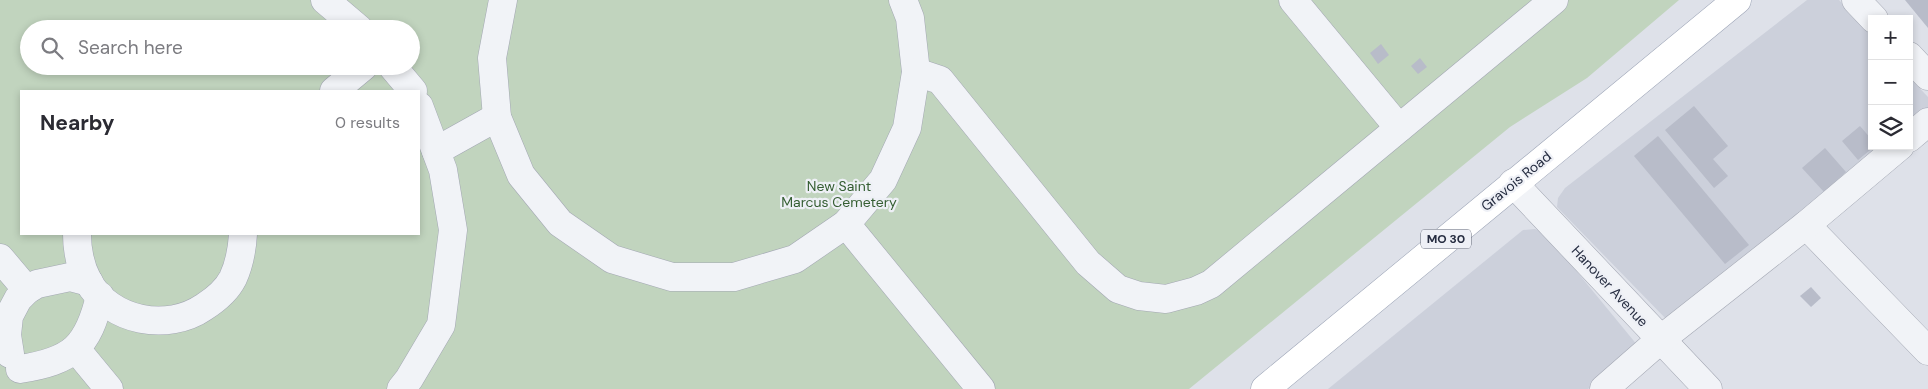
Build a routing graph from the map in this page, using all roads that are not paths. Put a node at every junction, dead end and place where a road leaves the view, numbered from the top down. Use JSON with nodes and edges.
{"nodes":[{"id":1,"x":325,"y":0,"type":"edge"},
{"id":2,"x":503,"y":0,"type":"edge"},
{"id":3,"x":903,"y":0,"type":"edge"},
{"id":4,"x":1293,"y":0,"type":"edge"},
{"id":5,"x":1554,"y":0,"type":"edge"},
{"id":6,"x":1737,"y":0,"type":"edge"},
{"id":7,"x":1856,"y":0,"type":"edge"},
{"id":8,"x":1870,"y":15,"type":"edge"},
{"id":9,"x":349,"y":20,"type":"edge"},
{"id":10,"x":1913,"y":60,"type":"edge"},
{"id":11,"x":916,"y":72,"type":"junction"},
{"id":12,"x":353,"y":75,"type":"edge"},
{"id":13,"x":400,"y":75,"type":"edge"},
{"id":14,"x":1928,"y":76,"type":"edge"},
{"id":15,"x":335,"y":90,"type":"edge"},
{"id":16,"x":412,"y":90,"type":"edge"},
{"id":17,"x":420,"y":109,"type":"edge"},
{"id":18,"x":497,"y":117,"type":"junction"},
{"id":19,"x":1928,"y":122,"type":"edge"},
{"id":20,"x":1400,"y":128,"type":"junction"},
{"id":21,"x":1913,"y":135,"type":"edge"},
{"id":22,"x":1895,"y":150,"type":"edge"},
{"id":23,"x":436,"y":151,"type":"junction"},
{"id":24,"x":1514,"y":183,"type":"junction"},
{"id":25,"x":846,"y":224,"type":"junction"},
{"id":26,"x":1806,"y":225,"type":"junction"},
{"id":27,"x":76,"y":235,"type":"edge"},
{"id":28,"x":243,"y":235,"type":"edge"},
{"id":29,"x":0,"y":258,"type":"edge"},
{"id":30,"x":94,"y":289,"type":"junction"},
{"id":31,"x":27,"y":290,"type":"junction"},
{"id":32,"x":1660,"y":340,"type":"junction"},
{"id":33,"x":76,"y":349,"type":"junction"},
{"id":34,"x":1928,"y":351,"type":"edge"},
{"id":35,"x":15,"y":365,"type":"edge"},
{"id":36,"x":109,"y":389,"type":"edge"},
{"id":37,"x":402,"y":389,"type":"edge"},
{"id":38,"x":981,"y":389,"type":"edge"},
{"id":39,"x":1265,"y":389,"type":"edge"},
{"id":40,"x":1604,"y":389,"type":"edge"},
{"id":41,"x":1708,"y":389,"type":"edge"}],
"edges":[{"from":1,"to":9,"type":"street"},
{"from":2,"to":18,"type":"street"},
{"from":3,"to":11,"type":"street"},
{"from":4,"to":20,"type":"street"},
{"from":5,"to":20,"type":"street"},
{"from":6,"to":24,"type":"main road","name":"Gravois Road","number":"MO 30"},
{"from":7,"to":8,"type":"street"},
{"from":10,"to":14,"type":"street"},
{"from":11,"to":20,"type":"street"},
{"from":11,"to":25,"type":"street"},
{"from":12,"to":15,"type":"street"},
{"from":13,"to":16,"type":"street"},
{"from":17,"to":23,"type":"street"},
{"from":18,"to":23,"type":"street"},
{"from":18,"to":25,"type":"street"},
{"from":19,"to":21,"type":"street"},
{"from":22,"to":26,"type":"street"},
{"from":23,"to":37,"type":"street"},
{"from":24,"to":32,"type":"street","name":"Hanover Avenue"},
{"from":24,"to":39,"type":"main road","name":"Gravois Road","number":"MO 30"},
{"from":25,"to":38,"type":"street"},
{"from":26,"to":32,"type":"street"},
{"from":26,"to":34,"type":"street"},
{"from":27,"to":30,"type":"street"},
{"from":28,"to":30,"type":"street"},
{"from":29,"to":31,"type":"street"},
{"from":30,"to":31,"type":"street"},
{"from":30,"to":33,"type":"street"},
{"from":31,"to":35,"type":"street"},
{"from":32,"to":40,"type":"street"},
{"from":32,"to":41,"type":"street","name":"Hanover Avenue"},
{"from":33,"to":35,"type":"street"},
{"from":33,"to":36,"type":"street"}]}
